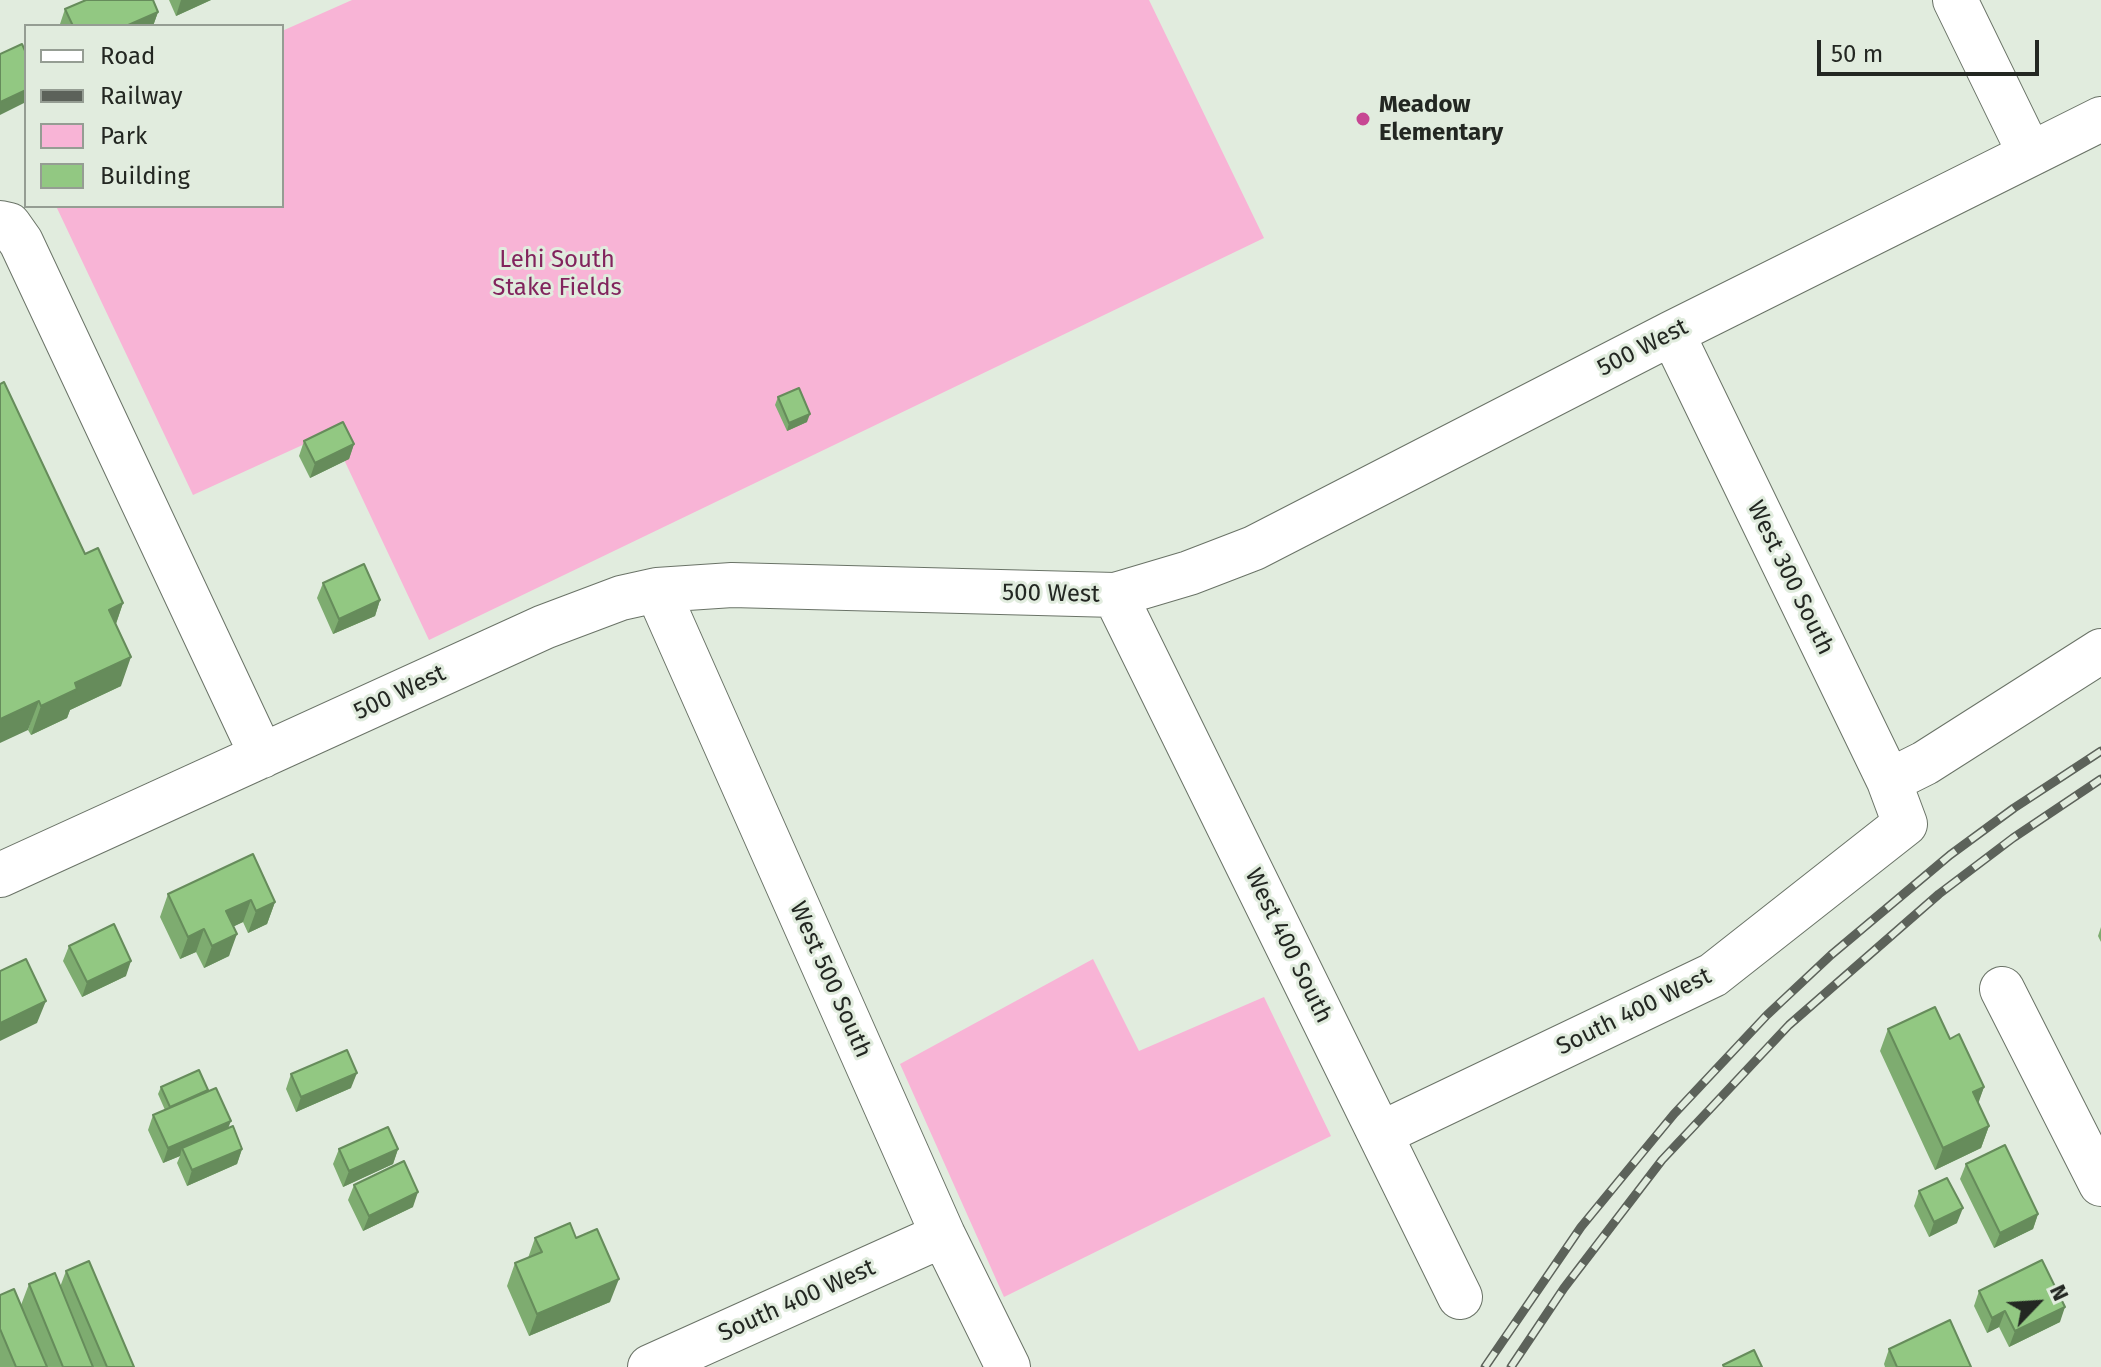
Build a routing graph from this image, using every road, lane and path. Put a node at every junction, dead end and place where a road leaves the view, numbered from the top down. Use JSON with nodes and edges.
{"nodes":[{"id":1,"x":1955,"y":0,"type":"edge"},
{"id":2,"x":2101,"y":119,"type":"edge"},
{"id":3,"x":2030,"y":154,"type":"junction"},
{"id":4,"x":0,"y":223,"type":"edge"},
{"id":5,"x":1672,"y":333,"type":"junction"},
{"id":6,"x":657,"y":590,"type":"junction"},
{"id":7,"x":1115,"y":595,"type":"junction"},
{"id":8,"x":2101,"y":651,"type":"edge"},
{"id":9,"x":262,"y":756,"type":"junction"},
{"id":10,"x":1889,"y":781,"type":"junction"},
{"id":11,"x":1905,"y":824,"type":"joint"},
{"id":12,"x":0,"y":875,"type":"edge"},
{"id":13,"x":2002,"y":989,"type":"dead end"},
{"id":14,"x":1380,"y":1134,"type":"junction"},
{"id":15,"x":2101,"y":1184,"type":"edge"},
{"id":16,"x":943,"y":1235,"type":"junction"},
{"id":17,"x":1460,"y":1297,"type":"dead end"},
{"id":18,"x":650,"y":1367,"type":"edge"},
{"id":19,"x":1008,"y":1367,"type":"edge"}],
"edges":[{"from":1,"to":3,"type":"street"},
{"from":2,"to":3,"type":"street","name":"500 West"},
{"from":3,"to":5,"type":"street","name":"500 West"},
{"from":4,"to":9,"type":"street"},
{"from":5,"to":7,"type":"street","name":"500 West"},
{"from":5,"to":10,"type":"street","name":"West 300 South"},
{"from":6,"to":7,"type":"street","name":"500 West"},
{"from":6,"to":9,"type":"street","name":"500 West"},
{"from":6,"to":16,"type":"street","name":"West 500 South"},
{"from":7,"to":14,"type":"street","name":"West 400 South"},
{"from":8,"to":10,"type":"street"},
{"from":9,"to":12,"type":"street","name":"500 West"},
{"from":10,"to":11,"type":"street","name":"West 300 South"},
{"from":11,"to":14,"type":"street","name":"South 400 West"},
{"from":13,"to":15,"type":"street"},
{"from":14,"to":17,"type":"street","name":"West 400 South"},
{"from":16,"to":18,"type":"street","name":"South 400 West"},
{"from":16,"to":19,"type":"street","name":"West 500 South"}]}
